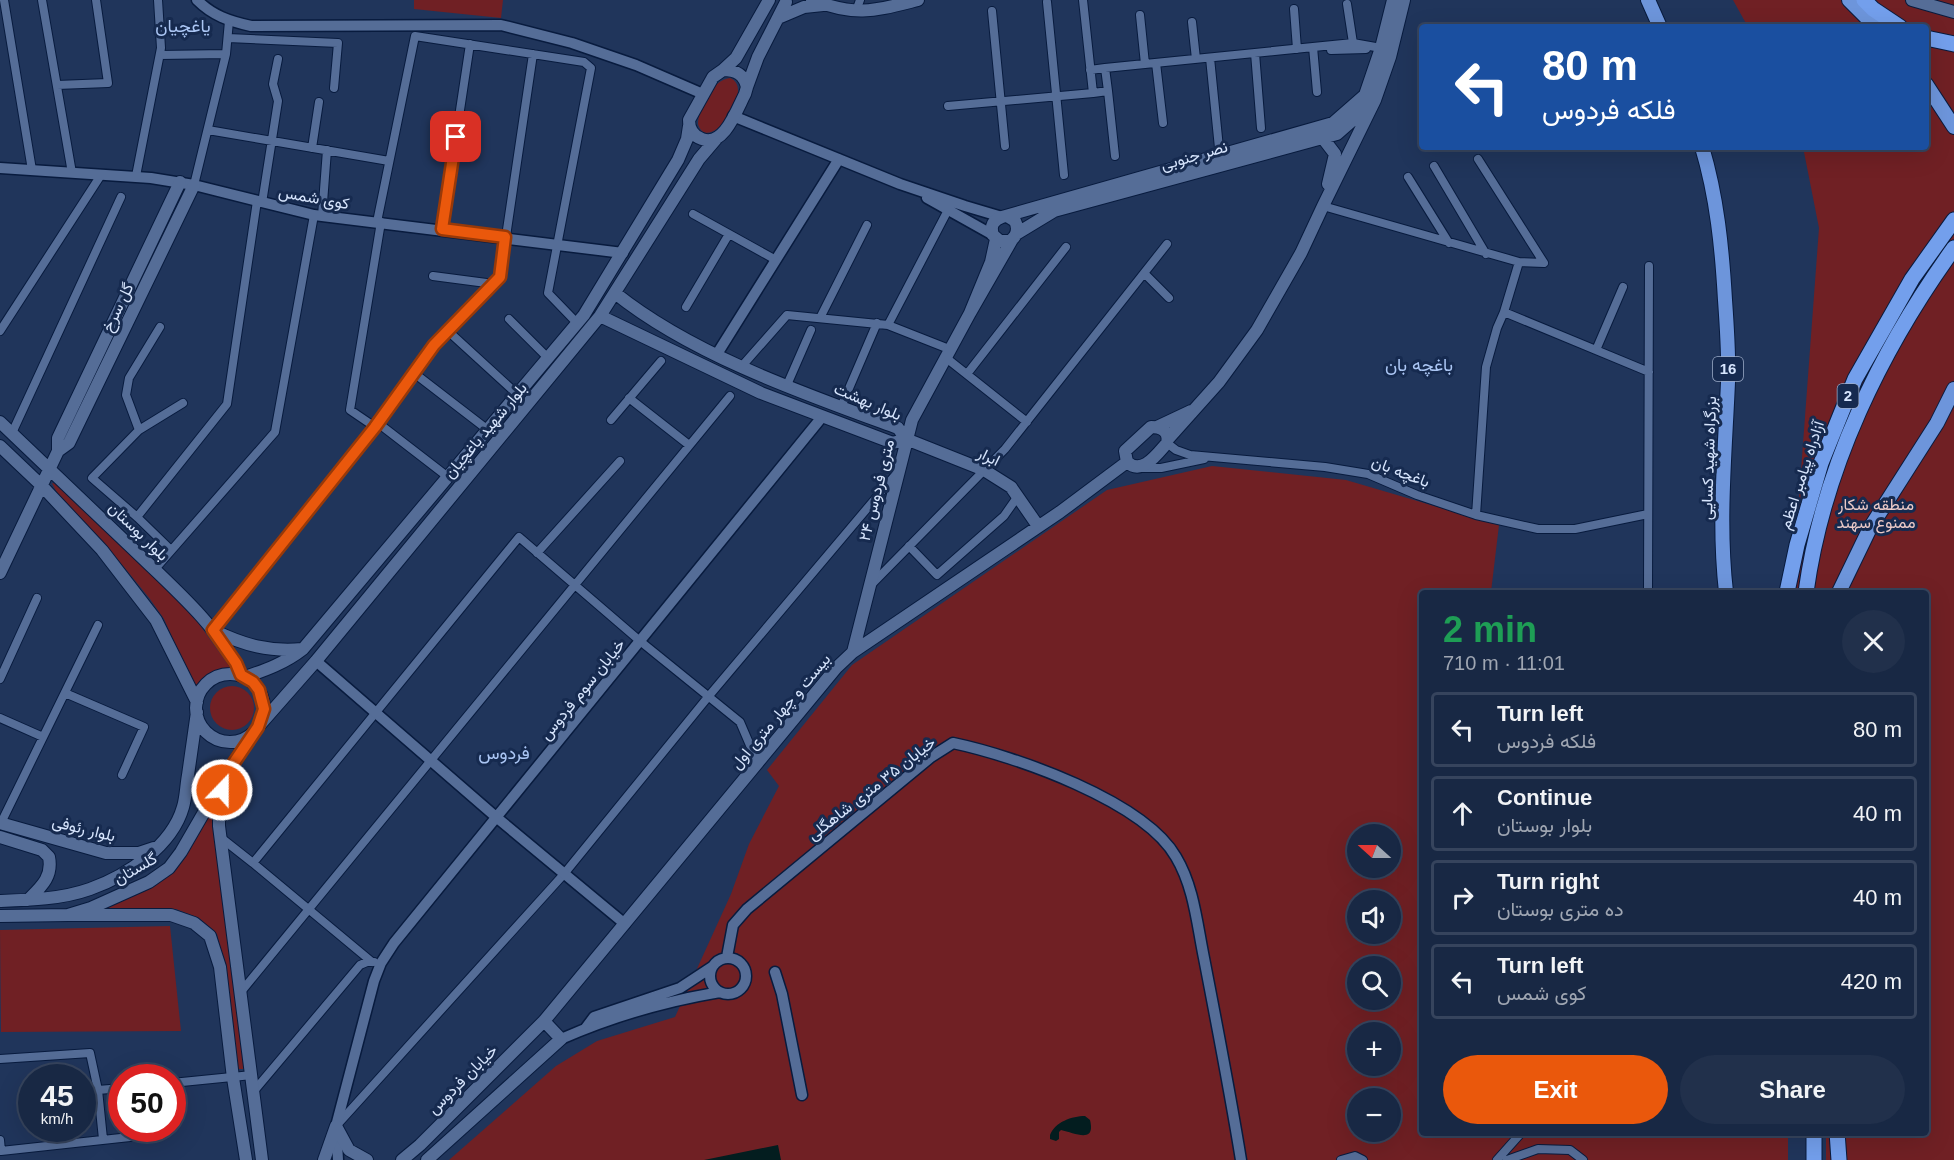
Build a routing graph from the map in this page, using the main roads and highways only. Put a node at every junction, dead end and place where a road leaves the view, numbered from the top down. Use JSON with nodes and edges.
{"nodes":[{"id":1,"x":757,"y":0,"type":"edge"},
{"id":2,"x":769,"y":0,"type":"edge"},
{"id":3,"x":812,"y":0,"type":"edge"},
{"id":4,"x":1393,"y":0,"type":"edge"},
{"id":5,"x":1404,"y":0,"type":"edge"},
{"id":6,"x":1648,"y":0,"type":"edge"},
{"id":7,"x":1849,"y":0,"type":"edge"},
{"id":8,"x":1864,"y":0,"type":"edge"},
{"id":9,"x":1912,"y":0,"type":"edge"},
{"id":10,"x":785,"y":1,"type":"edge"},
{"id":11,"x":913,"y":1,"type":"edge"},
{"id":12,"x":823,"y":2,"type":"edge"},
{"id":13,"x":858,"y":6,"type":"edge"},
{"id":14,"x":1954,"y":12,"type":"edge"},
{"id":15,"x":778,"y":18,"type":"junction"},
{"id":16,"x":758,"y":19,"type":"junction"},
{"id":17,"x":1659,"y":24,"type":"edge"},
{"id":18,"x":1873,"y":24,"type":"edge"},
{"id":19,"x":1896,"y":24,"type":"edge"},
{"id":20,"x":723,"y":70,"type":"junction"},
{"id":21,"x":747,"y":87,"type":"junction"},
{"id":22,"x":1929,"y":89,"type":"edge"},
{"id":23,"x":1370,"y":98,"type":"junction"},
{"id":24,"x":689,"y":126,"type":"junction"},
{"id":25,"x":1954,"y":127,"type":"edge"},
{"id":26,"x":1322,"y":137,"type":"junction"},
{"id":27,"x":716,"y":140,"type":"junction"},
{"id":28,"x":1703,"y":150,"type":"edge"},
{"id":29,"x":180,"y":182,"type":"road end"},
{"id":30,"x":194,"y":185,"type":"road end"},
{"id":31,"x":1323,"y":206,"type":"junction"},
{"id":32,"x":1004,"y":217,"type":"junction"},
{"id":33,"x":1954,"y":220,"type":"edge"},
{"id":34,"x":1015,"y":236,"type":"junction"},
{"id":35,"x":995,"y":237,"type":"junction"},
{"id":36,"x":1954,"y":248,"type":"edge"},
{"id":37,"x":615,"y":293,"type":"junction"},
{"id":38,"x":626,"y":303,"type":"junction"},
{"id":39,"x":970,"y":313,"type":"junction"},
{"id":40,"x":600,"y":316,"type":"junction"},
{"id":41,"x":616,"y":324,"type":"junction"},
{"id":42,"x":1954,"y":389,"type":"edge"},
{"id":43,"x":1198,"y":407,"type":"junction"},
{"id":44,"x":0,"y":422,"type":"edge"},
{"id":45,"x":1157,"y":427,"type":"junction"},
{"id":46,"x":906,"y":439,"type":"junction"},
{"id":47,"x":63,"y":441,"type":"junction"},
{"id":48,"x":1168,"y":441,"type":"junction"},
{"id":49,"x":0,"y":446,"type":"edge"},
{"id":50,"x":1132,"y":465,"type":"junction"},
{"id":51,"x":49,"y":469,"type":"junction"},
{"id":52,"x":41,"y":485,"type":"junction"},
{"id":53,"x":1038,"y":526,"type":"junction"},
{"id":54,"x":378,"y":560,"type":"junction"},
{"id":55,"x":390,"y":571,"type":"junction"},
{"id":56,"x":0,"y":573,"type":"edge"},
{"id":57,"x":1725,"y":590,"type":"edge"},
{"id":58,"x":1787,"y":590,"type":"edge"},
{"id":59,"x":1806,"y":590,"type":"edge"},
{"id":60,"x":1840,"y":590,"type":"edge"},
{"id":61,"x":213,"y":630,"type":"junction"},
{"id":62,"x":303,"y":649,"type":"junction"},
{"id":63,"x":853,"y":652,"type":"junction"},
{"id":64,"x":243,"y":676,"type":"junction"},
{"id":65,"x":197,"y":707,"type":"junction"},
{"id":66,"x":255,"y":731,"type":"junction"},
{"id":67,"x":225,"y":776,"type":"junction"},
{"id":68,"x":0,"y":824,"type":"edge"},
{"id":69,"x":0,"y":837,"type":"edge"},
{"id":70,"x":161,"y":846,"type":"junction"},
{"id":71,"x":28,"y":900,"type":"junction"},
{"id":72,"x":0,"y":901,"type":"edge"},
{"id":73,"x":68,"y":915,"type":"junction"},
{"id":74,"x":0,"y":916,"type":"edge"},
{"id":75,"x":544,"y":1021,"type":"junction"},
{"id":76,"x":1814,"y":1136,"type":"edge"},
{"id":77,"x":1838,"y":1136,"type":"edge"},
{"id":78,"x":246,"y":1160,"type":"edge"},
{"id":79,"x":263,"y":1160,"type":"edge"},
{"id":80,"x":324,"y":1160,"type":"edge"},
{"id":81,"x":367,"y":1160,"type":"edge"},
{"id":82,"x":402,"y":1160,"type":"edge"},
{"id":83,"x":427,"y":1160,"type":"edge"},
{"id":84,"x":1814,"y":1160,"type":"edge"},
{"id":85,"x":1839,"y":1160,"type":"edge"}],
"edges":[{"from":1,"to":16,"type":"main road"},
{"from":2,"to":16,"type":"main road","name":"بلوار شهید یاغچیان"},
{"from":3,"to":12,"type":"main road"},
{"from":4,"to":23,"type":"main road"},
{"from":5,"to":23,"type":"main road"},
{"from":6,"to":17,"type":"highway"},
{"from":7,"to":18,"type":"highway"},
{"from":8,"to":19,"type":"highway"},
{"from":9,"to":14,"type":"main road"},
{"from":10,"to":15,"type":"main road","name":"بلوار شهید یاغچیان"},
{"from":11,"to":13,"type":"main road"},
{"from":12,"to":13,"type":"main road"},
{"from":12,"to":15,"type":"main road"},
{"from":15,"to":21,"type":"main road","name":"بلوار شهید یاغچیان"},
{"from":16,"to":20,"type":"main road","name":"بلوار شهید یاغچیان"},
{"from":20,"to":21,"type":"main road"},
{"from":20,"to":24,"type":"main road","name":"بلوار شهید یاغچیان"},
{"from":21,"to":27,"type":"main road","name":"بلوار شهید یاغچیان"},
{"from":22,"to":25,"type":"highway"},
{"from":23,"to":26,"type":"main road","name":"نصر جنوبی"},
{"from":23,"to":31,"type":"main road"},
{"from":23,"to":32,"type":"main road","name":"نصر جنوبی"},
{"from":24,"to":27,"type":"main road"},
{"from":24,"to":54,"type":"main road","name":"بلوار شهید یاغچیان"},
{"from":26,"to":31,"type":"main road"},
{"from":26,"to":34,"type":"main road","name":"نصر جنوبی"},
{"from":27,"to":37,"type":"main road","name":"بلوار شهید یاغچیان"},
{"from":28,"to":57,"type":"highway","name":"بزرگراه شهید کسایی","number":"16"},
{"from":29,"to":47,"type":"main road","name":"گل سرخ"},
{"from":30,"to":47,"type":"main road","name":"گل سرخ"},
{"from":31,"to":43,"type":"main road"},
{"from":32,"to":34,"type":"main road"},
{"from":32,"to":35,"type":"main road"},
{"from":33,"to":58,"type":"highway","name":"آزادراه پیامبر اعظم","number":"2"},
{"from":34,"to":35,"type":"main road"},
{"from":34,"to":39,"type":"main road","name":"۲۴ متری فردوس"},
{"from":35,"to":39,"type":"main road","name":"۲۴ متری فردوس"},
{"from":36,"to":59,"type":"highway","name":"آزادراه پیامبر اعظم","number":"2"},
{"from":37,"to":38,"type":"main road","name":"بلوار بهشت"},
{"from":37,"to":40,"type":"main road","name":"بلوار شهید یاغچیان"},
{"from":38,"to":41,"type":"main road"},
{"from":38,"to":46,"type":"main road","name":"بلوار بهشت"},
{"from":39,"to":46,"type":"main road","name":"۲۴ متری فردوس"},
{"from":40,"to":41,"type":"main road","name":"بلوار بهشت"},
{"from":40,"to":55,"type":"main road","name":"بلوار شهید یاغچیان"},
{"from":41,"to":46,"type":"main road","name":"بلوار بهشت"},
{"from":42,"to":60,"type":"highway"},
{"from":43,"to":45,"type":"main road"},
{"from":43,"to":48,"type":"main road","name":"بیست و چهار متری اول"},
{"from":44,"to":51,"type":"main road","name":"بلوار بوستان"},
{"from":45,"to":48,"type":"main road"},
{"from":45,"to":50,"type":"main road"},
{"from":46,"to":53,"type":"main road","name":"ابرار"},
{"from":46,"to":63,"type":"main road","name":"۲۴ متری فردوس"},
{"from":47,"to":51,"type":"main road"},
{"from":48,"to":50,"type":"main road","name":"بیست و چهار متری اول"},
{"from":49,"to":52,"type":"main road"},
{"from":50,"to":53,"type":"main road","name":"بیست و چهار متری اول"},
{"from":51,"to":52,"type":"main road"},
{"from":51,"to":61,"type":"main road","name":"بلوار بوستان"},
{"from":52,"to":56,"type":"main road"},
{"from":52,"to":65,"type":"main road"},
{"from":53,"to":63,"type":"main road","name":"بیست و چهار متری اول"},
{"from":54,"to":55,"type":"main road"},
{"from":54,"to":62,"type":"main road","name":"بلوار شهید یاغچیان"},
{"from":55,"to":66,"type":"main road","name":"بلوار شهید یاغچیان"},
{"from":61,"to":62,"type":"main road"},
{"from":61,"to":64,"type":"main road","name":"بلوار بوستان"},
{"from":62,"to":64,"type":"main road","name":"بلوار شهید یاغچیان"},
{"from":63,"to":75,"type":"main road","name":"بیست و چهار متری اول"},
{"from":64,"to":65,"type":"main road"},
{"from":64,"to":66,"type":"main road"},
{"from":65,"to":66,"type":"main road"},
{"from":65,"to":70,"type":"main road","name":"گلستان"},
{"from":66,"to":67,"type":"main road","name":"گلستان"},
{"from":67,"to":73,"type":"main road","name":"گلستان"},
{"from":67,"to":79,"type":"main road"},
{"from":68,"to":70,"type":"main road","name":"بلوار رئوفی"},
{"from":69,"to":71,"type":"main road","name":"بلوار رئوفی"},
{"from":70,"to":71,"type":"main road","name":"گلستان"},
{"from":71,"to":72,"type":"main road","name":"گلستان"},
{"from":73,"to":74,"type":"main road","name":"گلستان"},
{"from":73,"to":78,"type":"main road"},
{"from":75,"to":82,"type":"main road","name":"خیابان فردوس"},
{"from":75,"to":83,"type":"main road","name":"خیابان فردوس"},
{"from":76,"to":84,"type":"highway"},
{"from":77,"to":85,"type":"highway"},
{"from":80,"to":81,"type":"main road"}]}
